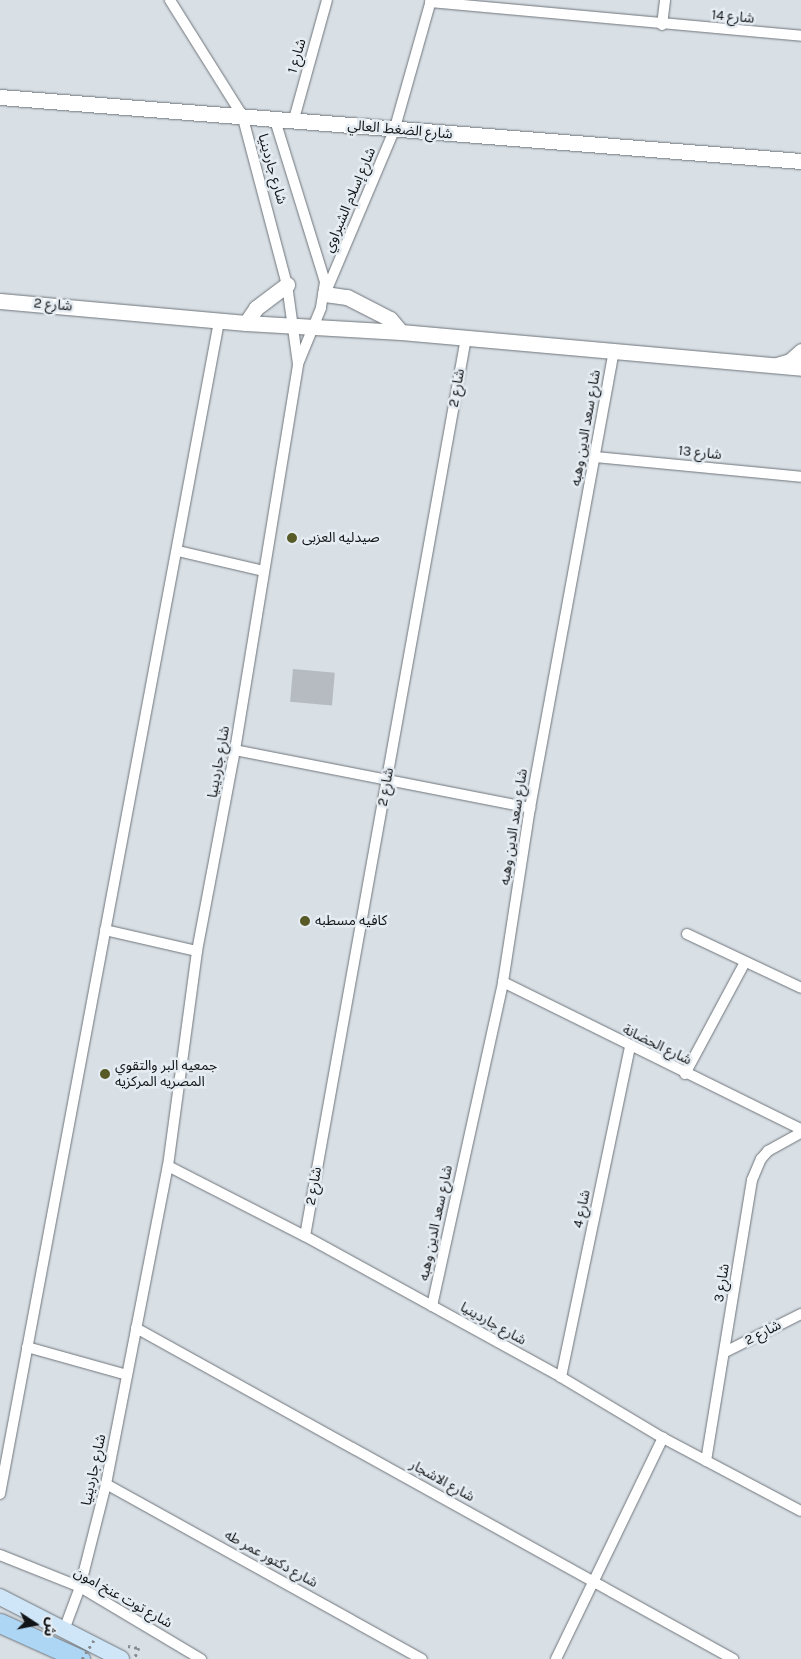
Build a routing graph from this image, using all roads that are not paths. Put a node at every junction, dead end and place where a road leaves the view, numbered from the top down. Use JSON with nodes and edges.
{"nodes":[{"id":1,"x":170,"y":0,"type":"edge"},
{"id":2,"x":327,"y":0,"type":"edge"},
{"id":3,"x":665,"y":0,"type":"edge"},
{"id":4,"x":430,"y":1,"type":"edge"},
{"id":5,"x":662,"y":25,"type":"junction"},
{"id":6,"x":801,"y":36,"type":"edge"},
{"id":7,"x":0,"y":97,"type":"edge"},
{"id":8,"x":242,"y":115,"type":"junction"},
{"id":9,"x":274,"y":117,"type":"junction"},
{"id":10,"x":294,"y":119,"type":"junction"},
{"id":11,"x":394,"y":131,"type":"junction"},
{"id":12,"x":782,"y":160,"type":"junction"},
{"id":13,"x":801,"y":161,"type":"edge"},
{"id":14,"x":801,"y":172,"type":"edge"},
{"id":15,"x":288,"y":285,"type":"junction"},
{"id":16,"x":325,"y":294,"type":"junction"},
{"id":17,"x":0,"y":300,"type":"edge"},
{"id":18,"x":219,"y":321,"type":"junction"},
{"id":19,"x":246,"y":323,"type":"junction"},
{"id":20,"x":293,"y":325,"type":"junction"},
{"id":21,"x":315,"y":325,"type":"junction"},
{"id":22,"x":401,"y":332,"type":"junction"},
{"id":23,"x":466,"y":338,"type":"junction"},
{"id":24,"x":614,"y":350,"type":"junction"},
{"id":25,"x":801,"y":351,"type":"edge"},
{"id":26,"x":298,"y":364,"type":"junction"},
{"id":27,"x":777,"y":366,"type":"junction"},
{"id":28,"x":801,"y":368,"type":"edge"},
{"id":29,"x":596,"y":457,"type":"junction"},
{"id":30,"x":801,"y":477,"type":"edge"},
{"id":31,"x":178,"y":551,"type":"junction"},
{"id":32,"x":264,"y":571,"type":"junction"},
{"id":33,"x":235,"y":750,"type":"junction"},
{"id":34,"x":387,"y":781,"type":"junction"},
{"id":35,"x":530,"y":808,"type":"junction"},
{"id":36,"x":105,"y":930,"type":"junction"},
{"id":37,"x":687,"y":934,"type":"dead end"},
{"id":38,"x":197,"y":951,"type":"junction"},
{"id":39,"x":745,"y":962,"type":"junction"},
{"id":40,"x":503,"y":982,"type":"junction"},
{"id":41,"x":801,"y":988,"type":"edge"},
{"id":42,"x":630,"y":1047,"type":"junction"},
{"id":43,"x":685,"y":1074,"type":"junction"},
{"id":44,"x":801,"y":1131,"type":"edge"},
{"id":45,"x":168,"y":1166,"type":"junction"},
{"id":46,"x":305,"y":1236,"type":"junction"},
{"id":47,"x":432,"y":1306,"type":"junction"},
{"id":48,"x":801,"y":1314,"type":"edge"},
{"id":49,"x":136,"y":1328,"type":"junction"},
{"id":50,"x":27,"y":1347,"type":"junction"},
{"id":51,"x":725,"y":1352,"type":"junction"},
{"id":52,"x":127,"y":1375,"type":"junction"},
{"id":53,"x":561,"y":1377,"type":"junction"},
{"id":54,"x":663,"y":1438,"type":"junction"},
{"id":55,"x":706,"y":1461,"type":"junction"},
{"id":56,"x":106,"y":1484,"type":"junction"},
{"id":57,"x":0,"y":1494,"type":"edge"},
{"id":58,"x":801,"y":1500,"type":"edge"},
{"id":59,"x":792,"y":1505,"type":"junction"},
{"id":60,"x":801,"y":1512,"type":"edge"},
{"id":61,"x":0,"y":1555,"type":"edge"},
{"id":62,"x":594,"y":1581,"type":"junction"},
{"id":63,"x":80,"y":1587,"type":"junction"},
{"id":64,"x":0,"y":1597,"type":"edge"},
{"id":65,"x":0,"y":1623,"type":"edge"},
{"id":66,"x":64,"y":1630,"type":"junction"},
{"id":67,"x":81,"y":1659,"type":"edge"},
{"id":68,"x":121,"y":1659,"type":"edge"},
{"id":69,"x":201,"y":1659,"type":"edge"},
{"id":70,"x":422,"y":1659,"type":"edge"},
{"id":71,"x":556,"y":1659,"type":"edge"},
{"id":72,"x":733,"y":1659,"type":"edge"}],
"edges":[{"from":1,"to":8,"type":"street","name":"شارع جاردينيا"},
{"from":2,"to":10,"type":"street","name":"شارع 1"},
{"from":3,"to":5,"type":"street"},
{"from":4,"to":5,"type":"street","name":"شارع 14"},
{"from":4,"to":11,"type":"street","name":"شارع إسلام الشبراوي"},
{"from":5,"to":6,"type":"street","name":"شارع 14"},
{"from":7,"to":8,"type":"street","name":"شارع الضغط العالي"},
{"from":8,"to":9,"type":"street","name":"شارع الضغط العالي"},
{"from":8,"to":15,"type":"street","name":"شارع جاردينيا"},
{"from":9,"to":10,"type":"street","name":"شارع الضغط العالي"},
{"from":9,"to":16,"type":"street","name":"شارع جاردينيا"},
{"from":10,"to":11,"type":"street","name":"شارع الضغط العالي"},
{"from":11,"to":12,"type":"street","name":"شارع الضغط العالي"},
{"from":11,"to":16,"type":"street","name":"شارع إسلام الشبراوي"},
{"from":12,"to":13,"type":"street","name":"شارع الضغط العالي"},
{"from":12,"to":14,"type":"street"},
{"from":15,"to":19,"type":"street"},
{"from":15,"to":20,"type":"street","name":"شارع جاردينيا"},
{"from":16,"to":21,"type":"street","name":"شارع جاردينيا"},
{"from":16,"to":22,"type":"street"},
{"from":17,"to":18,"type":"street","name":"شارع 2"},
{"from":18,"to":19,"type":"street","name":"شارع 2"},
{"from":18,"to":31,"type":"street"},
{"from":19,"to":20,"type":"street","name":"شارع 2"},
{"from":20,"to":21,"type":"street","name":"شارع 2"},
{"from":20,"to":26,"type":"street","name":"شارع جاردينيا"},
{"from":21,"to":22,"type":"street","name":"شارع 2"},
{"from":21,"to":26,"type":"street","name":"شارع جاردينيا"},
{"from":22,"to":23,"type":"street","name":"شارع 2"},
{"from":23,"to":24,"type":"street","name":"شارع 2"},
{"from":23,"to":34,"type":"street","name":"شارع 2"},
{"from":24,"to":27,"type":"street","name":"شارع 2"},
{"from":24,"to":29,"type":"street","name":"شارع سعد الدين وهبه"},
{"from":25,"to":27,"type":"street"},
{"from":26,"to":32,"type":"street","name":"شارع جاردينيا"},
{"from":27,"to":28,"type":"street","name":"شارع 2"},
{"from":29,"to":30,"type":"street","name":"شارع 13"},
{"from":29,"to":35,"type":"street","name":"شارع سعد الدين وهبه"},
{"from":31,"to":32,"type":"street"},
{"from":31,"to":36,"type":"street"},
{"from":32,"to":33,"type":"street","name":"شارع جاردينيا"},
{"from":33,"to":34,"type":"street"},
{"from":33,"to":38,"type":"street","name":"شارع جاردينيا"},
{"from":34,"to":35,"type":"street"},
{"from":34,"to":46,"type":"street","name":"شارع 2"},
{"from":35,"to":40,"type":"street","name":"شارع سعد الدين وهبه"},
{"from":36,"to":38,"type":"street"},
{"from":36,"to":50,"type":"street"},
{"from":37,"to":39,"type":"street"},
{"from":38,"to":45,"type":"street","name":"شارع جاردينيا"},
{"from":39,"to":41,"type":"street"},
{"from":39,"to":43,"type":"street"},
{"from":40,"to":42,"type":"street","name":"شارع الحضانة"},
{"from":40,"to":47,"type":"street","name":"شارع سعد الدين وهبه"},
{"from":42,"to":43,"type":"street","name":"شارع الحضانة"},
{"from":42,"to":53,"type":"street","name":"شارع 4"},
{"from":43,"to":44,"type":"street","name":"شارع الحضانة"},
{"from":44,"to":51,"type":"street","name":"شارع 3"},
{"from":45,"to":46,"type":"street","name":"شارع جاردينيا"},
{"from":45,"to":49,"type":"street","name":"شارع جاردينيا"},
{"from":46,"to":47,"type":"street","name":"شارع جاردينيا"},
{"from":47,"to":53,"type":"street","name":"شارع جاردينيا"},
{"from":48,"to":51,"type":"street","name":"شارع 2"},
{"from":49,"to":52,"type":"street","name":"شارع جاردينيا"},
{"from":49,"to":62,"type":"street","name":"شارع الاشجار"},
{"from":50,"to":52,"type":"street"},
{"from":50,"to":57,"type":"street"},
{"from":51,"to":55,"type":"street","name":"شارع 3"},
{"from":52,"to":56,"type":"street","name":"شارع جاردينيا"},
{"from":53,"to":54,"type":"street","name":"شارع جاردينيا"},
{"from":54,"to":55,"type":"street","name":"شارع جاردينيا"},
{"from":54,"to":62,"type":"street"},
{"from":55,"to":59,"type":"street","name":"شارع جاردينيا"},
{"from":56,"to":63,"type":"street","name":"شارع جاردينيا"},
{"from":56,"to":70,"type":"street","name":"شارع دكتور عمر طه"},
{"from":58,"to":59,"type":"street"},
{"from":59,"to":60,"type":"street","name":"شارع جاردينيا"},
{"from":61,"to":63,"type":"street","name":"شارع توت عنخ امون"},
{"from":62,"to":71,"type":"street"},
{"from":62,"to":72,"type":"street","name":"شارع الاشجار"},
{"from":63,"to":66,"type":"street","name":"شارع جاردينيا"},
{"from":63,"to":69,"type":"street","name":"شارع توت عنخ امون"},
{"from":64,"to":66,"type":"main road"},
{"from":65,"to":67,"type":"highway"},
{"from":66,"to":68,"type":"main road"}]}
